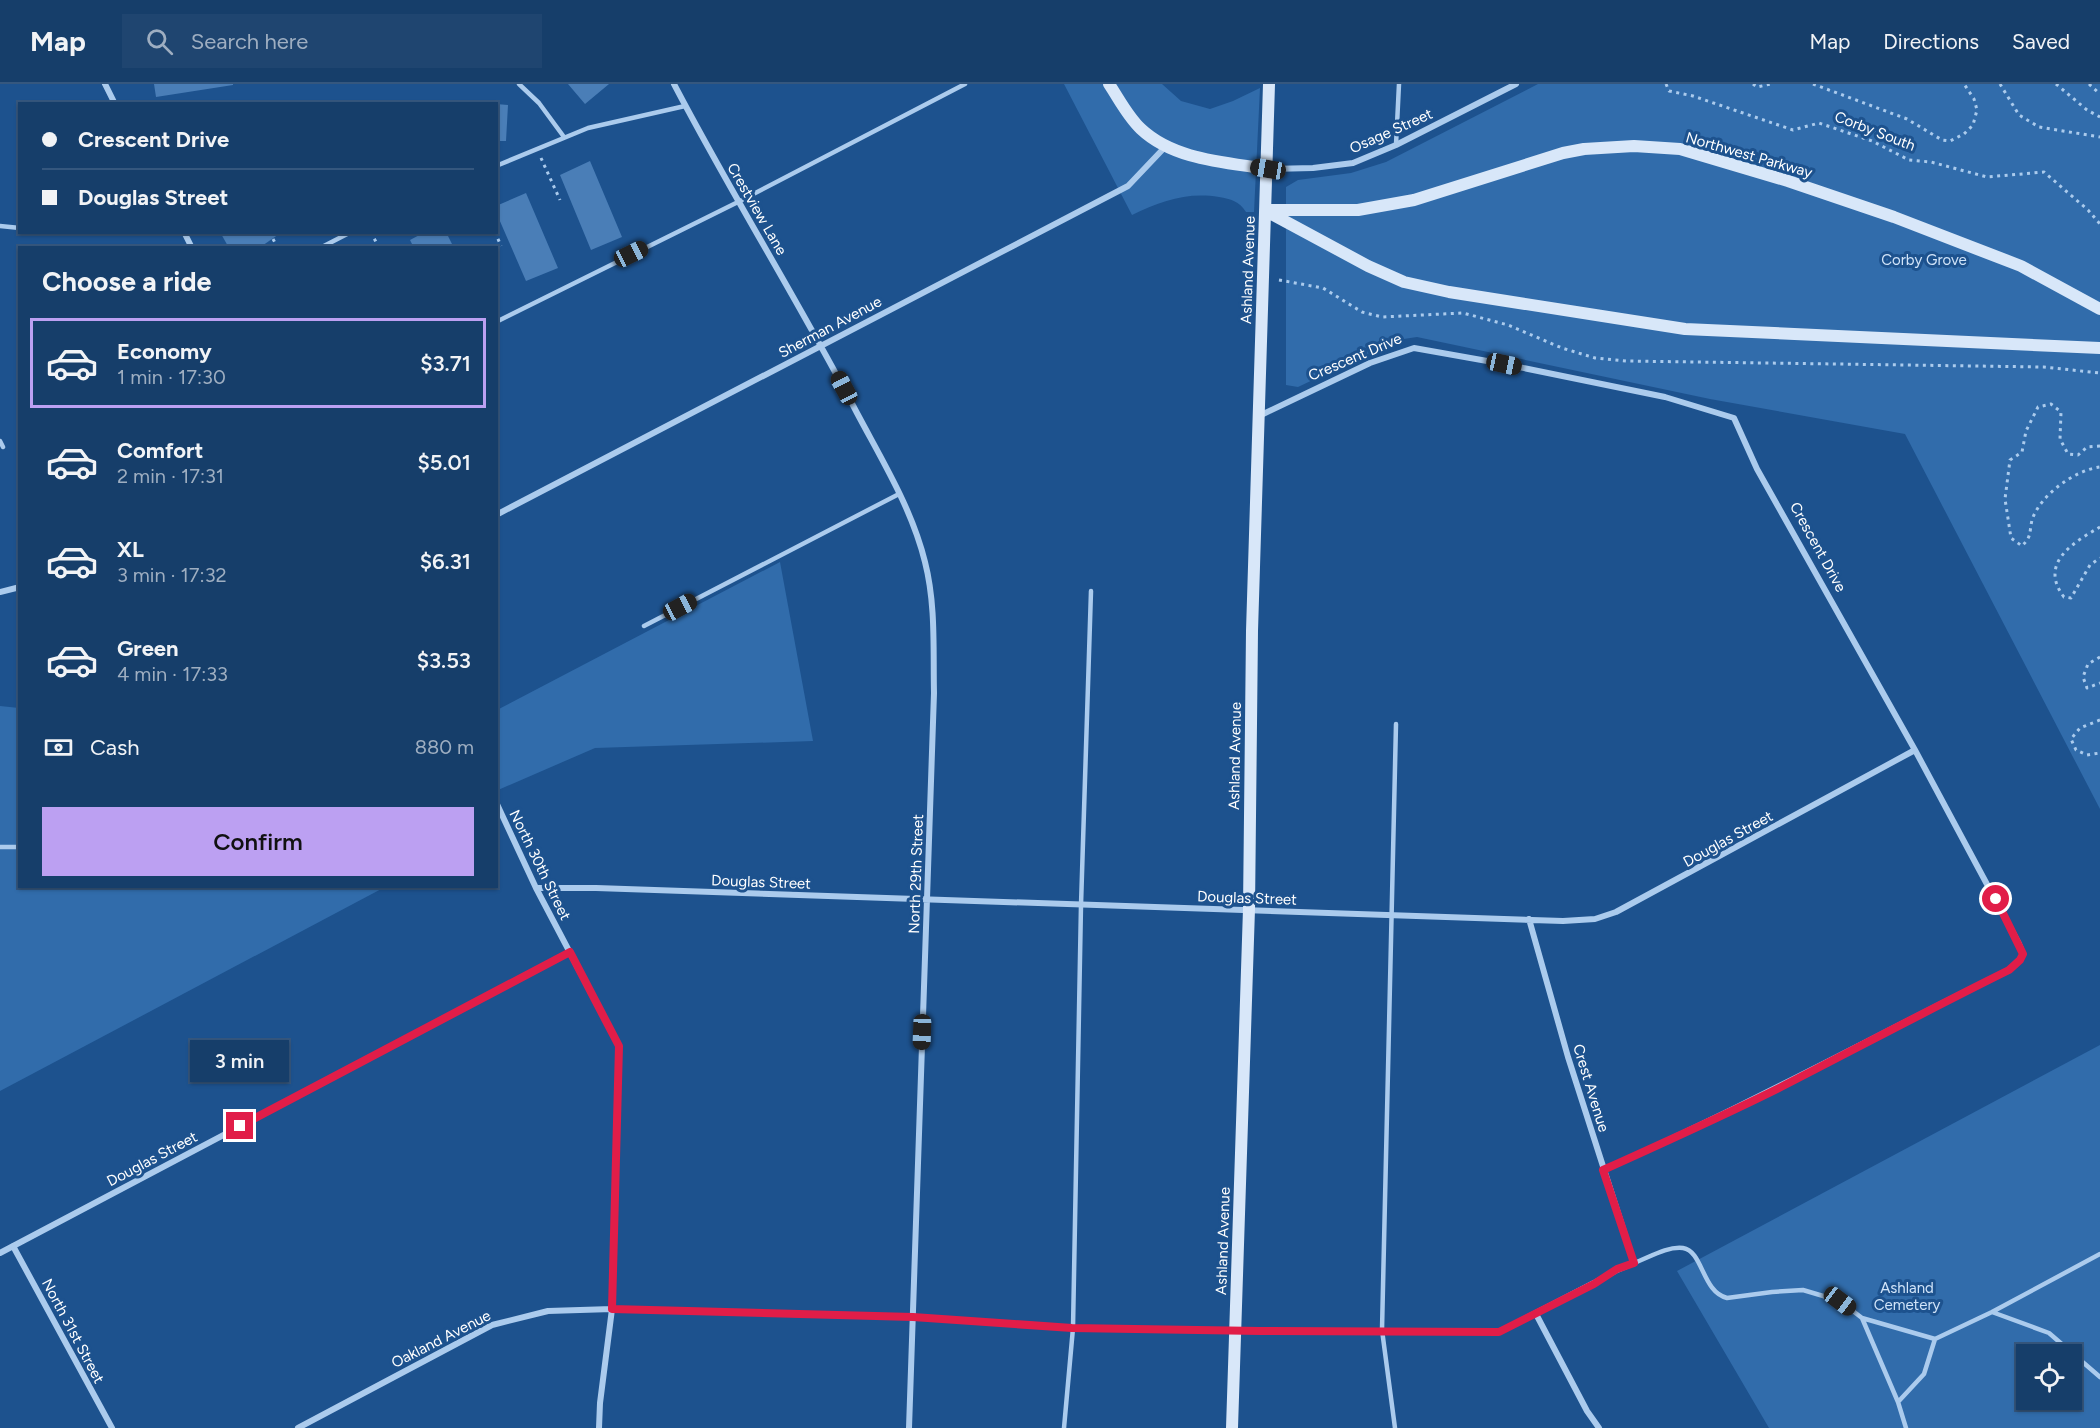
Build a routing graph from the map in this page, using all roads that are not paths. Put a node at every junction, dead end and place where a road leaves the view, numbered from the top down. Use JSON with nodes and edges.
{"nodes":[{"id":1,"x":105,"y":84,"type":"edge"},
{"id":2,"x":519,"y":84,"type":"edge"},
{"id":3,"x":674,"y":84,"type":"edge"},
{"id":4,"x":965,"y":84,"type":"edge"},
{"id":5,"x":1109,"y":84,"type":"edge"},
{"id":6,"x":1269,"y":84,"type":"edge"},
{"id":7,"x":1399,"y":84,"type":"edge"},
{"id":8,"x":1516,"y":84,"type":"edge"},
{"id":9,"x":114,"y":102,"type":"edge"},
{"id":10,"x":685,"y":106,"type":"junction"},
{"id":11,"x":564,"y":137,"type":"junction"},
{"id":12,"x":1396,"y":145,"type":"junction"},
{"id":13,"x":1165,"y":147,"type":"junction"},
{"id":14,"x":498,"y":165,"type":"edge"},
{"id":15,"x":1268,"y":169,"type":"junction"},
{"id":16,"x":738,"y":202,"type":"junction"},
{"id":17,"x":1265,"y":210,"type":"junction"},
{"id":18,"x":0,"y":226,"type":"edge"},
{"id":19,"x":18,"y":228,"type":"edge"},
{"id":20,"x":347,"y":234,"type":"edge"},
{"id":21,"x":324,"y":246,"type":"edge"},
{"id":22,"x":2100,"y":309,"type":"edge"},
{"id":23,"x":498,"y":321,"type":"edge"},
{"id":24,"x":822,"y":345,"type":"junction"},
{"id":25,"x":2100,"y":348,"type":"edge"},
{"id":26,"x":1258,"y":416,"type":"junction"},
{"id":27,"x":0,"y":441,"type":"edge"},
{"id":28,"x":3,"y":447,"type":"dead end"},
{"id":29,"x":899,"y":494,"type":"junction"},
{"id":30,"x":498,"y":514,"type":"edge"},
{"id":31,"x":18,"y":588,"type":"edge"},
{"id":32,"x":1091,"y":591,"type":"dead end"},
{"id":33,"x":0,"y":592,"type":"edge"},
{"id":34,"x":644,"y":626,"type":"dead end"},
{"id":35,"x":1396,"y":724,"type":"dead end"},
{"id":36,"x":1915,"y":750,"type":"junction"},
{"id":37,"x":498,"y":806,"type":"edge"},
{"id":38,"x":0,"y":847,"type":"edge"},
{"id":39,"x":18,"y":847,"type":"edge"},
{"id":40,"x":536,"y":888,"type":"junction"},
{"id":41,"x":927,"y":900,"type":"junction"},
{"id":42,"x":1081,"y":905,"type":"junction"},
{"id":43,"x":1249,"y":909,"type":"junction"},
{"id":44,"x":1390,"y":915,"type":"junction"},
{"id":45,"x":1529,"y":919,"type":"junction"},
{"id":46,"x":570,"y":952,"type":"junction"},
{"id":47,"x":1603,"y":1170,"type":"junction"},
{"id":48,"x":13,"y":1246,"type":"junction"},
{"id":49,"x":0,"y":1252,"type":"edge"},
{"id":50,"x":2100,"y":1254,"type":"edge"},
{"id":51,"x":1634,"y":1263,"type":"junction"},
{"id":52,"x":612,"y":1309,"type":"junction"},
{"id":53,"x":1992,"y":1312,"type":"junction"},
{"id":54,"x":1536,"y":1314,"type":"junction"},
{"id":55,"x":913,"y":1317,"type":"junction"},
{"id":56,"x":1862,"y":1318,"type":"junction"},
{"id":57,"x":1072,"y":1328,"type":"junction"},
{"id":58,"x":1382,"y":1330,"type":"junction"},
{"id":59,"x":1234,"y":1331,"type":"junction"},
{"id":60,"x":1935,"y":1338,"type":"junction"},
{"id":61,"x":2100,"y":1377,"type":"edge"},
{"id":62,"x":1898,"y":1402,"type":"junction"},
{"id":63,"x":112,"y":1428,"type":"edge"},
{"id":64,"x":298,"y":1428,"type":"edge"},
{"id":65,"x":599,"y":1428,"type":"edge"},
{"id":66,"x":909,"y":1428,"type":"edge"},
{"id":67,"x":1064,"y":1428,"type":"edge"},
{"id":68,"x":1232,"y":1428,"type":"edge"},
{"id":69,"x":1395,"y":1428,"type":"edge"},
{"id":70,"x":1599,"y":1428,"type":"edge"},
{"id":71,"x":1906,"y":1428,"type":"edge"}],
"edges":[{"from":1,"to":9,"type":"street"},
{"from":2,"to":11,"type":"lane"},
{"from":3,"to":10,"type":"street","name":"Crestview Lane"},
{"from":4,"to":16,"type":"lane"},
{"from":5,"to":13,"type":"street"},
{"from":6,"to":15,"type":"street","name":"Ashland Avenue"},
{"from":7,"to":12,"type":"lane"},
{"from":8,"to":12,"type":"street","name":"Osage Street"},
{"from":10,"to":11,"type":"lane"},
{"from":10,"to":16,"type":"street","name":"Crestview Lane"},
{"from":11,"to":14,"type":"lane"},
{"from":12,"to":15,"type":"street","name":"Osage Street"},
{"from":13,"to":15,"type":"street"},
{"from":13,"to":24,"type":"street","name":"Sherman Avenue"},
{"from":15,"to":17,"type":"street","name":"Ashland Avenue"},
{"from":16,"to":23,"type":"lane"},
{"from":16,"to":24,"type":"street","name":"Crestview Lane"},
{"from":17,"to":22,"type":"street","name":"Northwest Parkway"},
{"from":17,"to":25,"type":"street"},
{"from":17,"to":26,"type":"street","name":"Ashland Avenue"},
{"from":18,"to":19,"type":"lane"},
{"from":20,"to":21,"type":"lane"},
{"from":24,"to":29,"type":"street","name":"North 29th Street"},
{"from":24,"to":30,"type":"street","name":"Sherman Avenue"},
{"from":26,"to":36,"type":"street","name":"Crescent Drive"},
{"from":26,"to":43,"type":"street","name":"Ashland Avenue"},
{"from":27,"to":28,"type":"lane"},
{"from":29,"to":34,"type":"lane"},
{"from":29,"to":41,"type":"street","name":"North 29th Street"},
{"from":31,"to":33,"type":"street"},
{"from":32,"to":42,"type":"lane"},
{"from":35,"to":44,"type":"lane"},
{"from":36,"to":45,"type":"street","name":"Douglas Street"},
{"from":36,"to":47,"type":"street","name":"Crescent Drive"},
{"from":37,"to":40,"type":"street","name":"North 30th Street"},
{"from":38,"to":39,"type":"lane"},
{"from":40,"to":41,"type":"street","name":"Douglas Street"},
{"from":40,"to":46,"type":"street","name":"North 30th Street"},
{"from":41,"to":42,"type":"street","name":"Douglas Street"},
{"from":41,"to":55,"type":"street","name":"North 29th Street"},
{"from":42,"to":43,"type":"street","name":"Douglas Street"},
{"from":42,"to":57,"type":"lane"},
{"from":43,"to":44,"type":"street","name":"Douglas Street"},
{"from":43,"to":59,"type":"street","name":"Ashland Avenue"},
{"from":44,"to":45,"type":"street","name":"Douglas Street"},
{"from":44,"to":58,"type":"lane"},
{"from":45,"to":47,"type":"street","name":"Crest Avenue"},
{"from":46,"to":48,"type":"street","name":"Douglas Street"},
{"from":46,"to":52,"type":"street","name":"North 30th Street"},
{"from":47,"to":51,"type":"street","name":"Crest Avenue"},
{"from":48,"to":49,"type":"street","name":"Douglas Street"},
{"from":48,"to":63,"type":"street","name":"North 31st Street"},
{"from":50,"to":53,"type":"lane"},
{"from":51,"to":54,"type":"street","name":"Oakland Avenue"},
{"from":51,"to":56,"type":"lane"},
{"from":52,"to":55,"type":"street","name":"Oakland Avenue"},
{"from":52,"to":64,"type":"street","name":"Oakland Avenue"},
{"from":52,"to":65,"type":"street","name":"North 30th Street"},
{"from":53,"to":60,"type":"lane"},
{"from":53,"to":61,"type":"lane"},
{"from":54,"to":58,"type":"street","name":"Oakland Avenue"},
{"from":54,"to":70,"type":"street"},
{"from":55,"to":57,"type":"street","name":"Oakland Avenue"},
{"from":55,"to":66,"type":"street","name":"North 29th Street"},
{"from":56,"to":60,"type":"lane"},
{"from":56,"to":62,"type":"lane"},
{"from":57,"to":59,"type":"street","name":"Oakland Avenue"},
{"from":57,"to":67,"type":"lane"},
{"from":58,"to":59,"type":"street","name":"Oakland Avenue"},
{"from":58,"to":69,"type":"lane"},
{"from":59,"to":68,"type":"street","name":"Ashland Avenue"},
{"from":60,"to":62,"type":"lane"},
{"from":62,"to":71,"type":"lane"}]}
